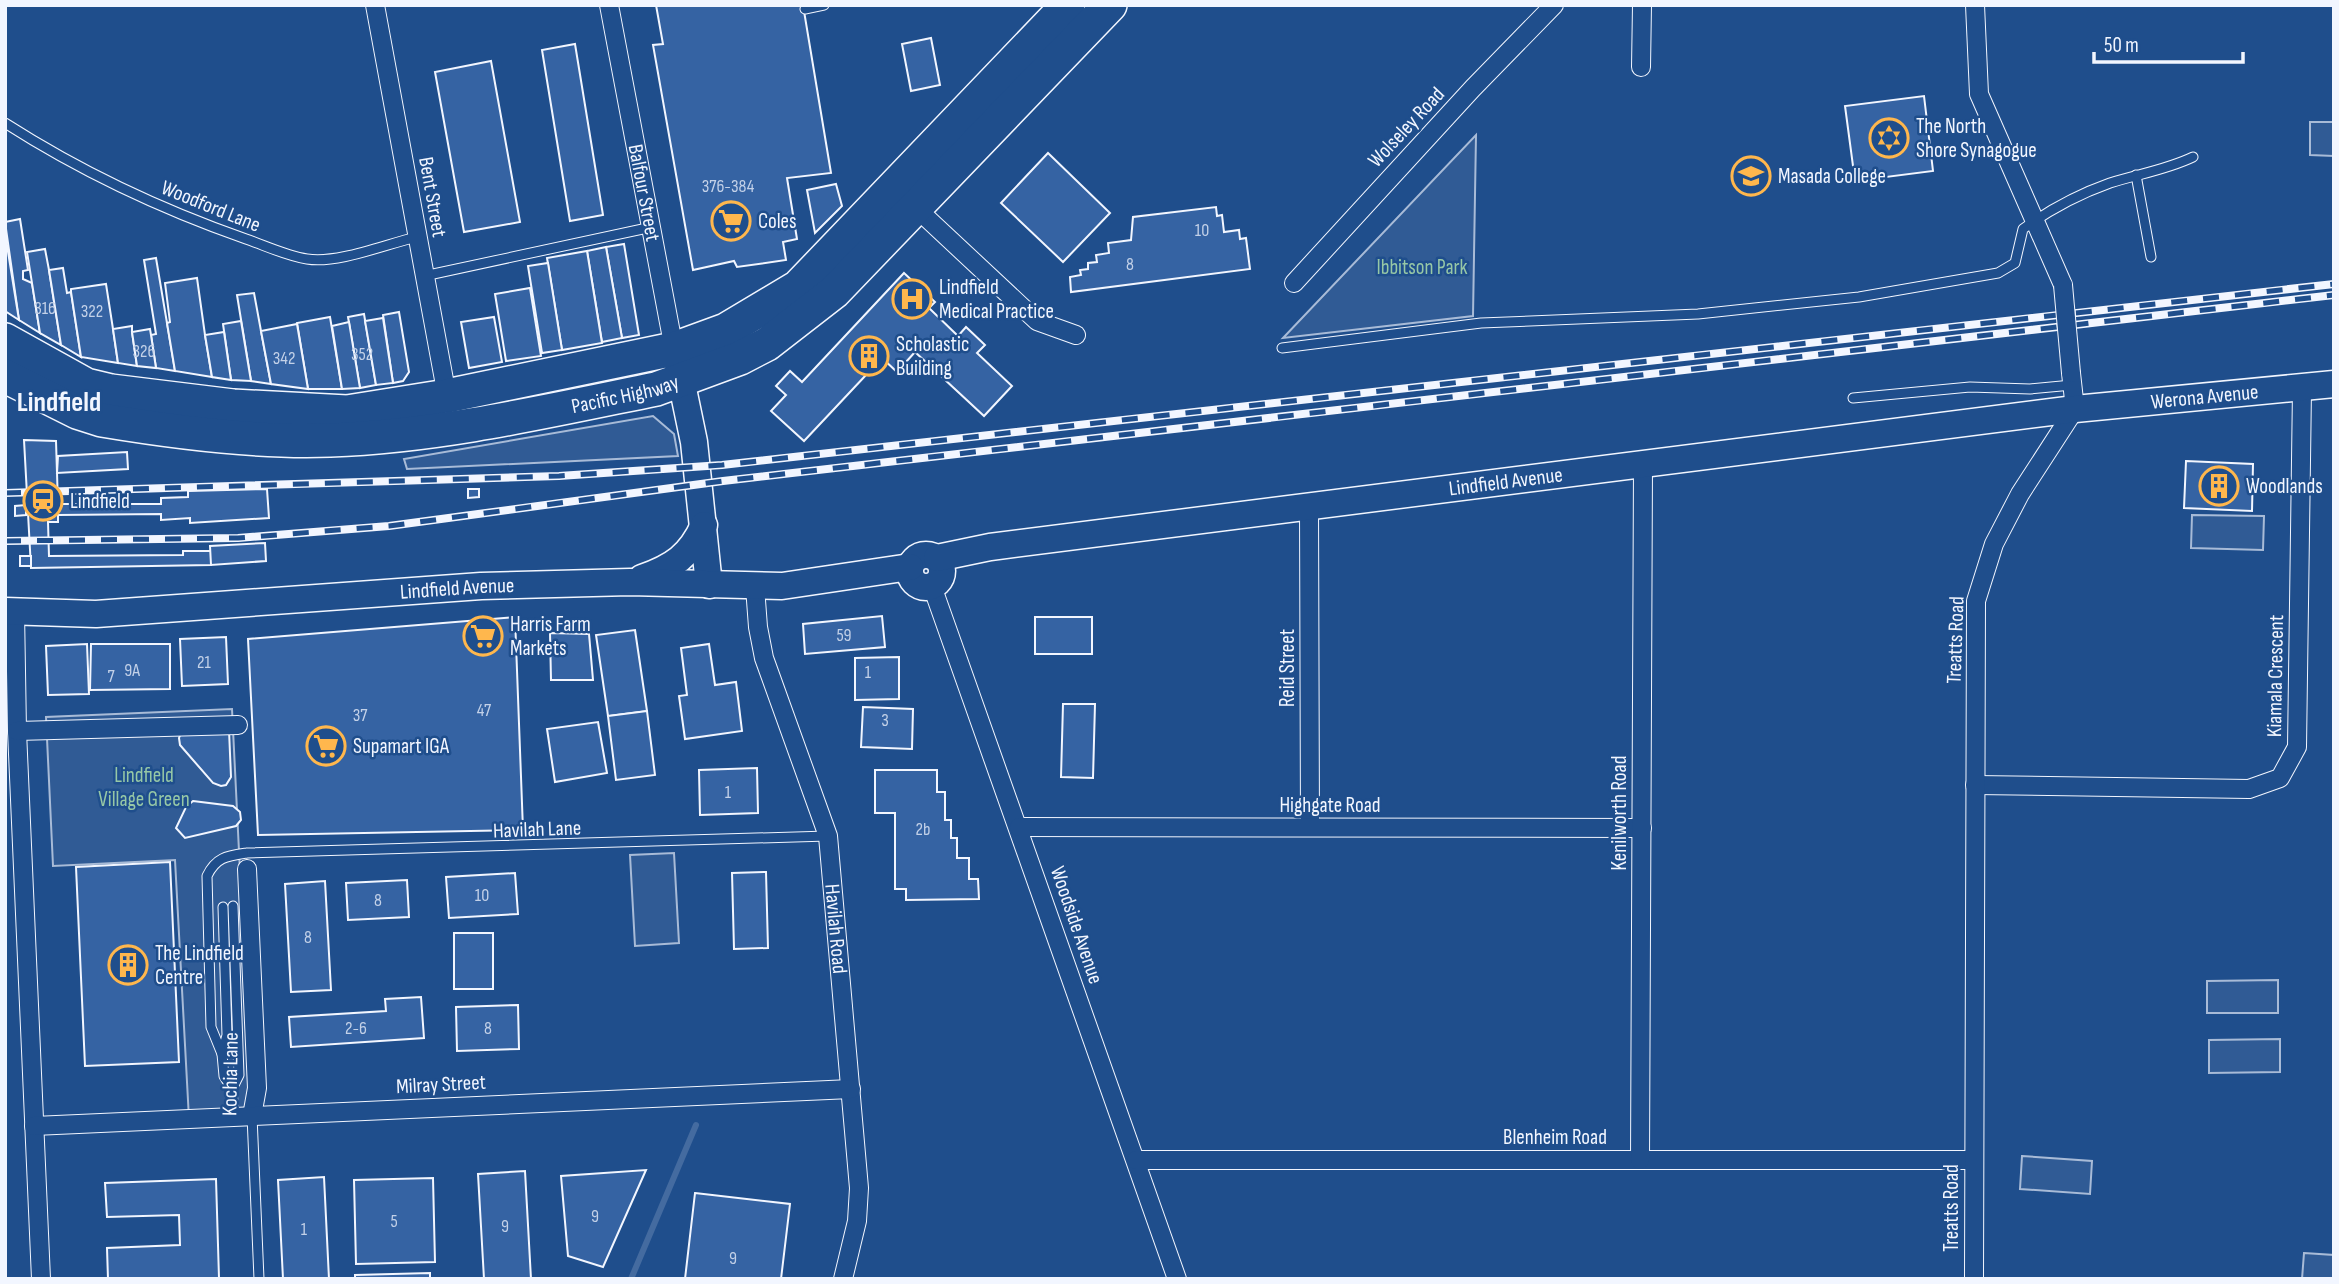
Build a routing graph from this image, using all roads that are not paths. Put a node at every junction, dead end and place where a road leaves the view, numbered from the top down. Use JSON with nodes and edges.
{"nodes":[{"id":1,"x":374,"y":5,"type":"edge"},
{"id":2,"x":609,"y":5,"type":"edge"},
{"id":3,"x":824,"y":5,"type":"edge"},
{"id":4,"x":1068,"y":5,"type":"edge"},
{"id":5,"x":1110,"y":5,"type":"edge"},
{"id":6,"x":1554,"y":5,"type":"edge"},
{"id":7,"x":1642,"y":5,"type":"edge"},
{"id":8,"x":1975,"y":5,"type":"edge"},
{"id":9,"x":805,"y":9,"type":"dead end"},
{"id":10,"x":1641,"y":67,"type":"dead end"},
{"id":11,"x":5,"y":123,"type":"edge"},
{"id":12,"x":2193,"y":157,"type":"dead end"},
{"id":13,"x":2136,"y":175,"type":"junction"},
{"id":14,"x":915,"y":207,"type":"junction"},
{"id":15,"x":2036,"y":220,"type":"junction"},
{"id":16,"x":652,"y":227,"type":"junction"},
{"id":17,"x":417,"y":237,"type":"junction"},
{"id":18,"x":2151,"y":257,"type":"dead end"},
{"id":19,"x":424,"y":276,"type":"junction"},
{"id":20,"x":1294,"y":283,"type":"dead end"},
{"id":21,"x":1076,"y":335,"type":"dead end"},
{"id":22,"x":5,"y":340,"type":"edge"},
{"id":23,"x":1282,"y":348,"type":"dead end"},
{"id":24,"x":674,"y":349,"type":"junction"},
{"id":25,"x":683,"y":380,"type":"junction"},
{"id":26,"x":9,"y":382,"type":"edge"},
{"id":27,"x":2334,"y":384,"type":"edge"},
{"id":28,"x":2073,"y":389,"type":"junction"},
{"id":29,"x":2302,"y":389,"type":"junction"},
{"id":30,"x":447,"y":396,"type":"junction"},
{"id":31,"x":1853,"y":397,"type":"dead end"},
{"id":32,"x":1643,"y":466,"type":"junction"},
{"id":33,"x":1309,"y":508,"type":"junction"},
{"id":34,"x":704,"y":525,"type":"junction"},
{"id":35,"x":937,"y":558,"type":"junction"},
{"id":36,"x":910,"y":567,"type":"junction"},
{"id":37,"x":630,"y":582,"type":"junction"},
{"id":38,"x":709,"y":585,"type":"junction"},
{"id":39,"x":932,"y":586,"type":"junction"},
{"id":40,"x":755,"y":587,"type":"junction"},
{"id":41,"x":10,"y":611,"type":"edge"},
{"id":42,"x":239,"y":725,"type":"dead end"},
{"id":43,"x":17,"y":731,"type":"junction"},
{"id":44,"x":1975,"y":785,"type":"junction"},
{"id":45,"x":1019,"y":827,"type":"junction"},
{"id":46,"x":1310,"y":827,"type":"junction"},
{"id":47,"x":1642,"y":828,"type":"junction"},
{"id":48,"x":828,"y":836,"type":"junction"},
{"id":49,"x":247,"y":861,"type":"junction"},
{"id":50,"x":222,"y":1055,"type":"junction"},
{"id":51,"x":232,"y":1089,"type":"junction"},
{"id":52,"x":851,"y":1089,"type":"junction"},
{"id":53,"x":243,"y":1116,"type":"junction"},
{"id":54,"x":34,"y":1126,"type":"junction"},
{"id":55,"x":1136,"y":1160,"type":"junction"},
{"id":56,"x":1640,"y":1160,"type":"junction"},
{"id":57,"x":1974,"y":1160,"type":"junction"},
{"id":58,"x":41,"y":1279,"type":"edge"},
{"id":59,"x":259,"y":1279,"type":"edge"},
{"id":60,"x":843,"y":1279,"type":"edge"},
{"id":61,"x":1177,"y":1279,"type":"edge"},
{"id":62,"x":1974,"y":1279,"type":"edge"}],
"edges":[{"from":1,"to":17,"type":"street","name":"Bent Street"},
{"from":2,"to":16,"type":"street","name":"Balfour Street"},
{"from":3,"to":9,"type":"lane"},
{"from":4,"to":24,"type":"highway","name":"Pacific Highway"},
{"from":5,"to":14,"type":"highway","name":"Pacific Highway"},
{"from":6,"to":20,"type":"street","name":"Wolseley Road"},
{"from":7,"to":10,"type":"street"},
{"from":8,"to":15,"type":"street"},
{"from":11,"to":17,"type":"lane","name":"Woodford Lane"},
{"from":12,"to":13,"type":"lane"},
{"from":13,"to":15,"type":"lane"},
{"from":13,"to":18,"type":"lane"},
{"from":14,"to":21,"type":"street"},
{"from":14,"to":25,"type":"highway","name":"Pacific Highway"},
{"from":15,"to":23,"type":"lane"},
{"from":15,"to":28,"type":"street","bridge":true},
{"from":16,"to":19,"type":"lane"},
{"from":16,"to":24,"type":"street","name":"Balfour Street"},
{"from":17,"to":19,"type":"street","name":"Bent Street"},
{"from":19,"to":30,"type":"street","name":"Bent Street"},
{"from":22,"to":30,"type":"highway","name":"Pacific Highway"},
{"from":24,"to":25,"type":"street","name":"Balfour Street"},
{"from":24,"to":30,"type":"highway","name":"Pacific Highway"},
{"from":25,"to":26,"type":"highway","name":"Pacific Highway"},
{"from":25,"to":34,"type":"street"},
{"from":27,"to":29,"type":"street","name":"Werona Avenue"},
{"from":28,"to":29,"type":"street","name":"Werona Avenue"},
{"from":28,"to":31,"type":"lane"},
{"from":28,"to":32,"type":"street","name":"Lindfield Avenue"},
{"from":28,"to":44,"type":"street","name":"Treatts Road"},
{"from":29,"to":44,"type":"street","name":"Kiamala Crescent"},
{"from":32,"to":33,"type":"street","name":"Lindfield Avenue"},
{"from":32,"to":47,"type":"street","name":"Kenilworth Road"},
{"from":33,"to":35,"type":"street","name":"Lindfield Avenue"},
{"from":33,"to":46,"type":"street","name":"Reid Street"},
{"from":34,"to":37,"type":"street"},
{"from":34,"to":38,"type":"street"},
{"from":35,"to":36,"type":"street"},
{"from":35,"to":39,"type":"street"},
{"from":36,"to":39,"type":"street"},
{"from":36,"to":40,"type":"street","name":"Lindfield Avenue"},
{"from":37,"to":38,"type":"street","name":"Lindfield Avenue"},
{"from":37,"to":41,"type":"street","name":"Lindfield Avenue"},
{"from":38,"to":40,"type":"street","name":"Lindfield Avenue"},
{"from":39,"to":45,"type":"street","name":"Woodside Avenue"},
{"from":40,"to":48,"type":"street","name":"Havilah Road"},
{"from":41,"to":43,"type":"street"},
{"from":42,"to":43,"type":"street"},
{"from":43,"to":54,"type":"street"},
{"from":44,"to":57,"type":"street","name":"Treatts Road"},
{"from":45,"to":46,"type":"street","name":"Highgate Road"},
{"from":45,"to":55,"type":"street","name":"Woodside Avenue"},
{"from":46,"to":47,"type":"street","name":"Highgate Road"},
{"from":47,"to":56,"type":"street","name":"Kenilworth Road"},
{"from":48,"to":49,"type":"lane","name":"Havilah Lane"},
{"from":48,"to":52,"type":"street","name":"Havilah Road"},
{"from":49,"to":50,"type":"lane","name":"Havilah Lane"},
{"from":49,"to":53,"type":"street","name":"Kochia Lane"},
{"from":50,"to":51,"type":"lane","name":"Havilah Lane"},
{"from":50,"to":51,"type":"lane"},
{"from":51,"to":53,"type":"lane"},
{"from":52,"to":53,"type":"street","name":"Milray Street"},
{"from":52,"to":60,"type":"street","name":"Havilah Road"},
{"from":53,"to":54,"type":"street","name":"Milray Street"},
{"from":53,"to":59,"type":"lane","name":"Kochia Lane"},
{"from":54,"to":58,"type":"street"},
{"from":55,"to":56,"type":"street","name":"Blenheim Road"},
{"from":55,"to":61,"type":"street","name":"Woodside Avenue"},
{"from":56,"to":57,"type":"street","name":"Blenheim Road"},
{"from":57,"to":62,"type":"street","name":"Treatts Road"}]}
